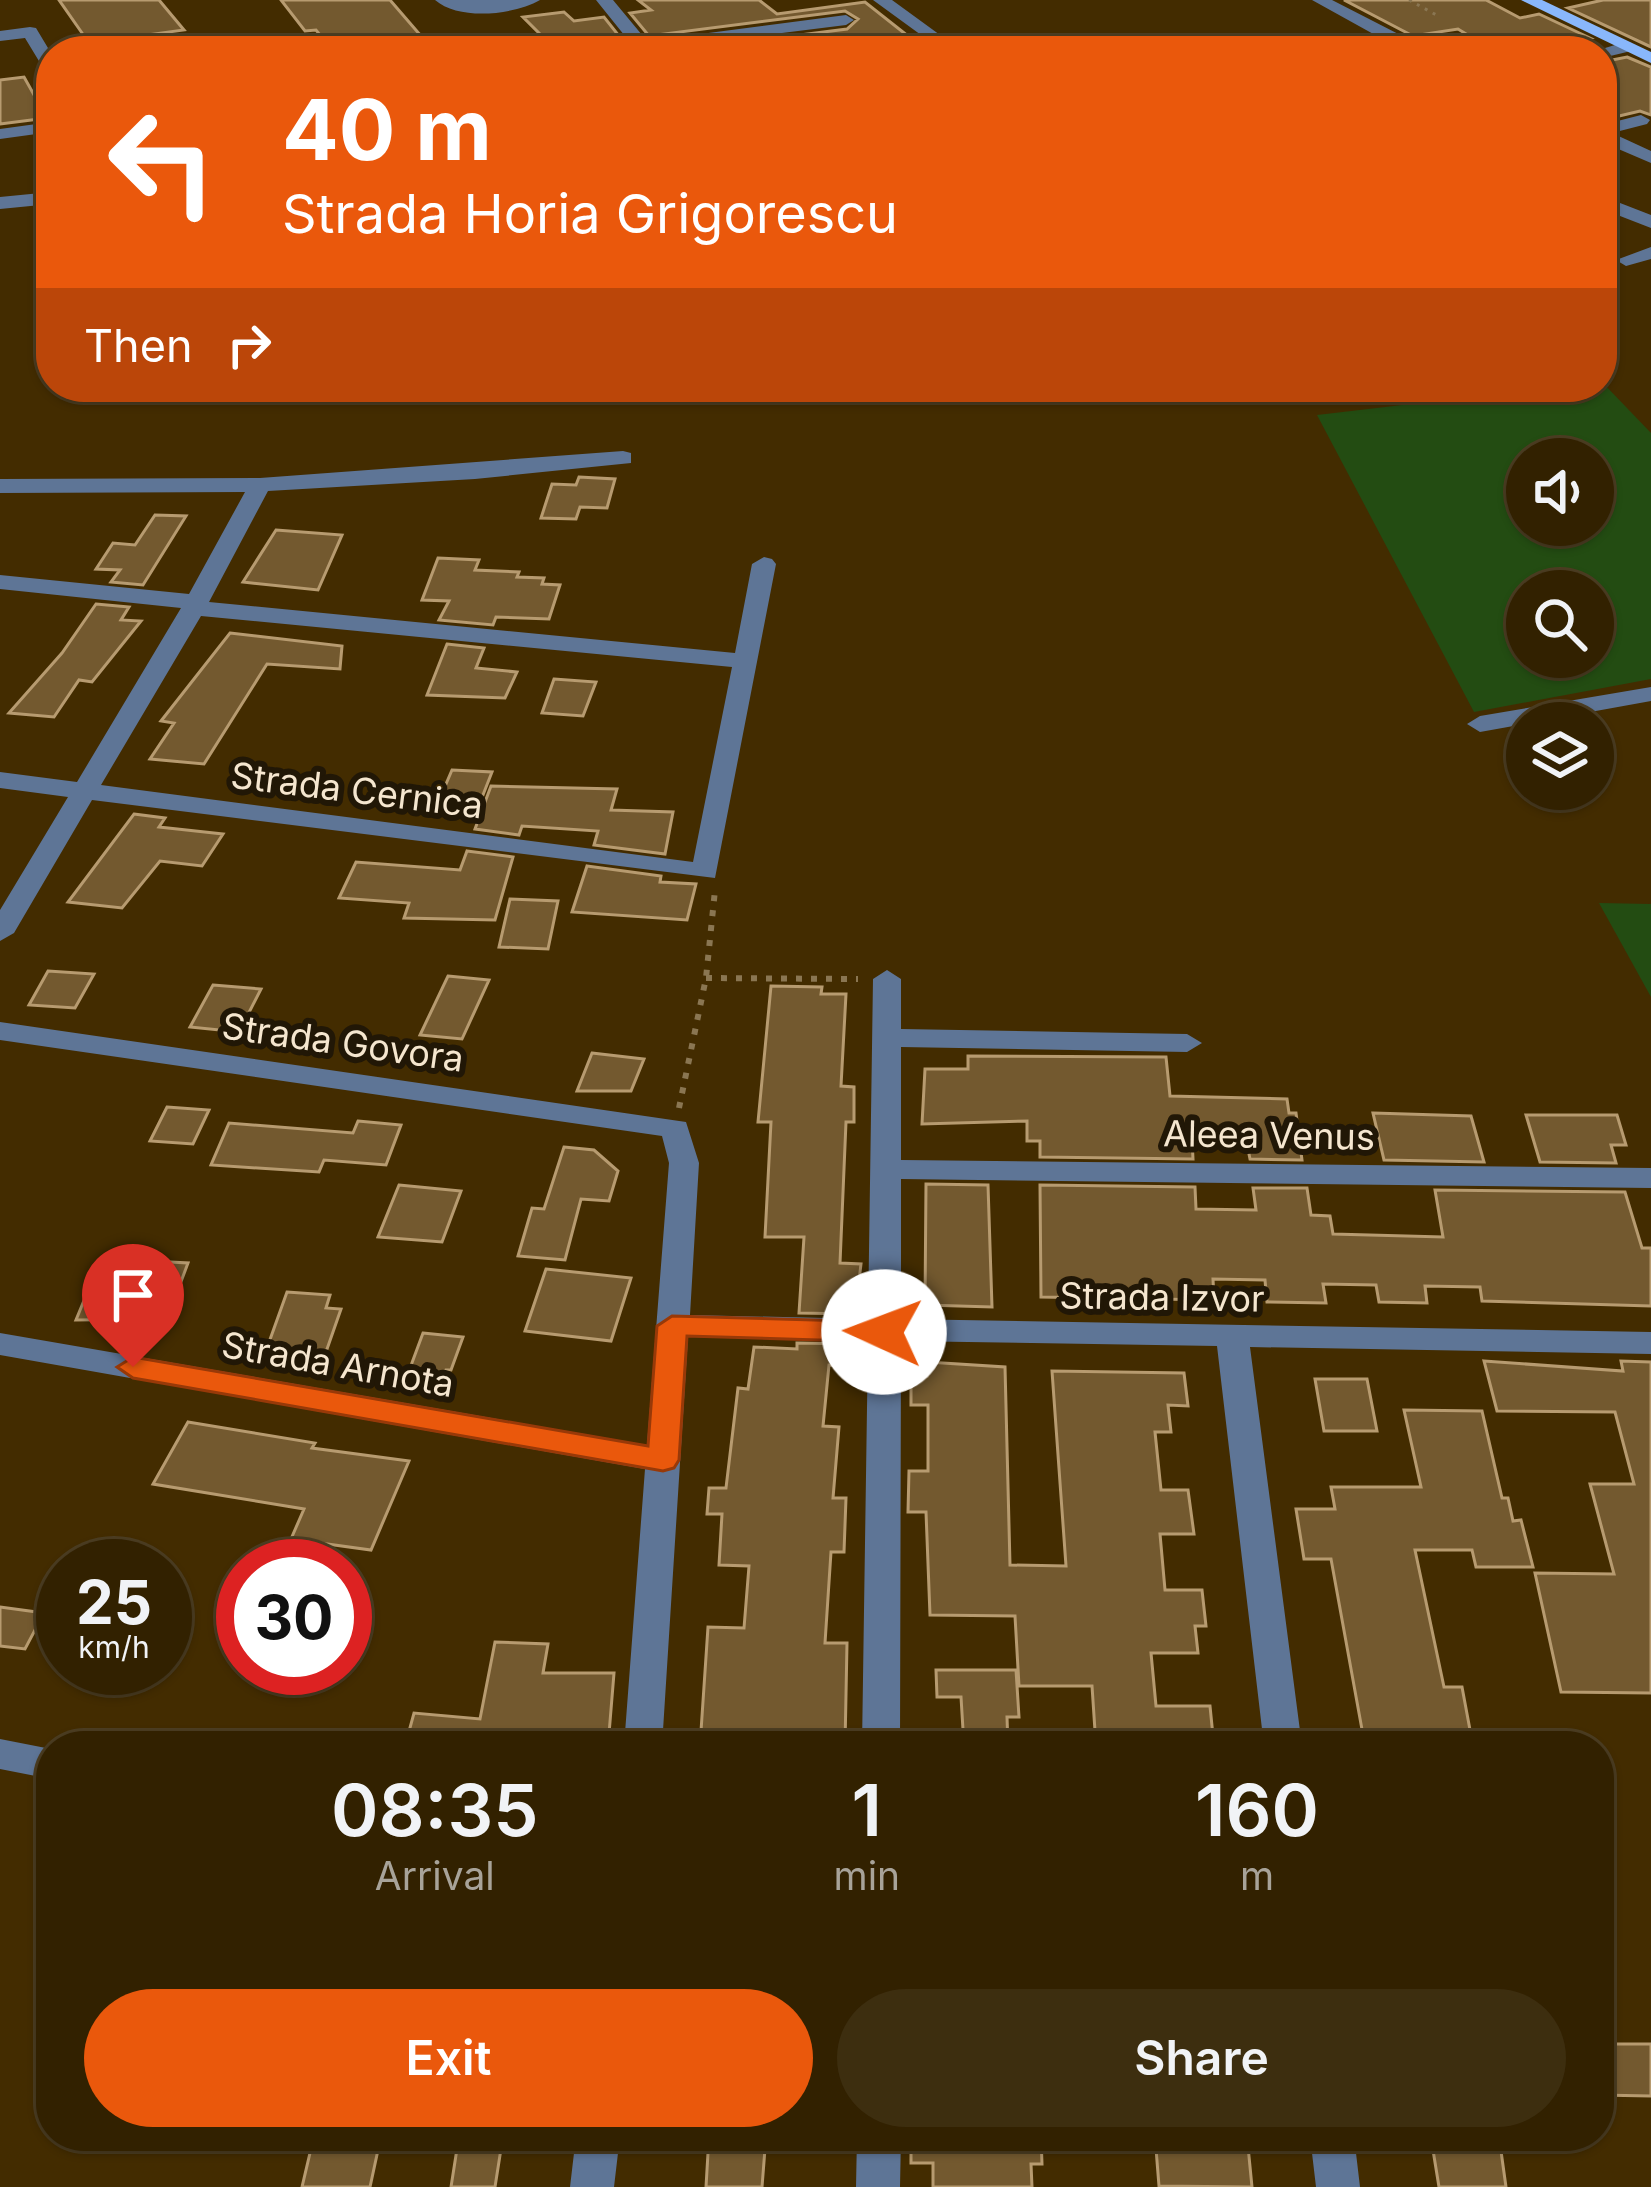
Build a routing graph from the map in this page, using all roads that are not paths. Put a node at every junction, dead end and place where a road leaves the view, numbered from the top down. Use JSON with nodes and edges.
{"nodes":[{"id":1,"x":443,"y":0,"type":"edge"},
{"id":2,"x":532,"y":0,"type":"edge"},
{"id":3,"x":604,"y":0,"type":"edge"},
{"id":4,"x":881,"y":0,"type":"edge"},
{"id":5,"x":1320,"y":0,"type":"edge"},
{"id":6,"x":1529,"y":0,"type":"edge"},
{"id":7,"x":1556,"y":0,"type":"edge"},
{"id":8,"x":846,"y":20,"type":"dead end"},
{"id":9,"x":0,"y":36,"type":"edge"},
{"id":10,"x":634,"y":36,"type":"edge"},
{"id":11,"x":715,"y":36,"type":"edge"},
{"id":12,"x":933,"y":36,"type":"edge"},
{"id":13,"x":1388,"y":36,"type":"edge"},
{"id":14,"x":1603,"y":36,"type":"edge"},
{"id":15,"x":36,"y":42,"type":"edge"},
{"id":16,"x":1617,"y":43,"type":"edge"},
{"id":17,"x":1651,"y":46,"type":"edge"},
{"id":18,"x":1625,"y":47,"type":"junction"},
{"id":19,"x":1617,"y":49,"type":"edge"},
{"id":20,"x":1651,"y":58,"type":"edge"},
{"id":21,"x":1641,"y":120,"type":"dead end"},
{"id":22,"x":1617,"y":128,"type":"edge"},
{"id":23,"x":36,"y":129,"type":"edge"},
{"id":24,"x":0,"y":134,"type":"edge"},
{"id":25,"x":1617,"y":141,"type":"edge"},
{"id":26,"x":1646,"y":156,"type":"edge"},
{"id":27,"x":36,"y":199,"type":"edge"},
{"id":28,"x":0,"y":203,"type":"edge"},
{"id":29,"x":1617,"y":208,"type":"edge"},
{"id":30,"x":1651,"y":223,"type":"edge"},
{"id":31,"x":1651,"y":253,"type":"edge"},
{"id":32,"x":1626,"y":260,"type":"dead end"},
{"id":33,"x":622,"y":458,"type":"dead end"},
{"id":34,"x":260,"y":485,"type":"junction"},
{"id":35,"x":0,"y":486,"type":"edge"},
{"id":36,"x":764,"y":564,"type":"dead end"},
{"id":37,"x":0,"y":582,"type":"edge"},
{"id":38,"x":195,"y":605,"type":"junction"},
{"id":39,"x":745,"y":661,"type":"junction"},
{"id":40,"x":1651,"y":694,"type":"edge"},
{"id":41,"x":1480,"y":724,"type":"dead end"},
{"id":42,"x":0,"y":780,"type":"edge"},
{"id":43,"x":82,"y":790,"type":"junction"},
{"id":44,"x":0,"y":933,"type":"edge"},
{"id":45,"x":887,"y":979,"type":"road end"},
{"id":46,"x":0,"y":1031,"type":"edge"},
{"id":47,"x":886,"y":1038,"type":"junction"},
{"id":48,"x":1187,"y":1043,"type":"dead end"},
{"id":49,"x":886,"y":1169,"type":"junction"},
{"id":50,"x":1651,"y":1178,"type":"edge"},
{"id":51,"x":672,"y":1326,"type":"junction"},
{"id":52,"x":884,"y":1332,"type":"junction"},
{"id":53,"x":1232,"y":1336,"type":"junction"},
{"id":54,"x":1651,"y":1342,"type":"edge"},
{"id":55,"x":0,"y":1344,"type":"edge"},
{"id":56,"x":663,"y":1460,"type":"junction"},
{"id":57,"x":644,"y":1731,"type":"edge"},
{"id":58,"x":881,"y":1731,"type":"edge"},
{"id":59,"x":1281,"y":1731,"type":"edge"},
{"id":60,"x":0,"y":1754,"type":"edge"},
{"id":61,"x":36,"y":1761,"type":"edge"},
{"id":62,"x":596,"y":2151,"type":"edge"},
{"id":63,"x":879,"y":2151,"type":"edge"},
{"id":64,"x":1334,"y":2151,"type":"edge"},
{"id":65,"x":592,"y":2187,"type":"edge"},
{"id":66,"x":878,"y":2187,"type":"edge"},
{"id":67,"x":1338,"y":2187,"type":"edge"}],
"edges":[{"from":1,"to":2,"type":"street"},
{"from":3,"to":10,"type":"street"},
{"from":4,"to":12,"type":"street"},
{"from":5,"to":13,"type":"street"},
{"from":6,"to":14,"type":"main road"},
{"from":7,"to":17,"type":"main road"},
{"from":8,"to":11,"type":"street"},
{"from":9,"to":15,"type":"street"},
{"from":16,"to":18,"type":"main road"},
{"from":18,"to":19,"type":"street"},
{"from":18,"to":20,"type":"main road"},
{"from":21,"to":22,"type":"street"},
{"from":23,"to":24,"type":"street"},
{"from":25,"to":26,"type":"street"},
{"from":27,"to":28,"type":"street"},
{"from":29,"to":30,"type":"street"},
{"from":31,"to":32,"type":"street"},
{"from":33,"to":34,"type":"street"},
{"from":34,"to":35,"type":"street"},
{"from":34,"to":38,"type":"street"},
{"from":36,"to":39,"type":"street"},
{"from":37,"to":38,"type":"street"},
{"from":38,"to":39,"type":"street"},
{"from":38,"to":43,"type":"street"},
{"from":39,"to":43,"type":"street","name":"Strada Cernica"},
{"from":40,"to":41,"type":"street"},
{"from":42,"to":43,"type":"street","name":"Strada Cernica"},
{"from":43,"to":44,"type":"street"},
{"from":45,"to":47,"type":"street"},
{"from":46,"to":51,"type":"street","name":"Strada Govora"},
{"from":47,"to":48,"type":"street"},
{"from":47,"to":49,"type":"street"},
{"from":49,"to":50,"type":"street","name":"Aleea Venus"},
{"from":49,"to":52,"type":"street"},
{"from":51,"to":52,"type":"street","name":"Strada Izvor"},
{"from":51,"to":56,"type":"street"},
{"from":52,"to":53,"type":"street","name":"Strada Izvor"},
{"from":52,"to":58,"type":"street"},
{"from":53,"to":54,"type":"street","name":"Strada Izvor"},
{"from":53,"to":59,"type":"street"},
{"from":55,"to":56,"type":"street","name":"Strada Arnota"},
{"from":56,"to":57,"type":"street"},
{"from":60,"to":61,"type":"street"},
{"from":62,"to":65,"type":"street"},
{"from":63,"to":66,"type":"street"},
{"from":64,"to":67,"type":"street"}]}
